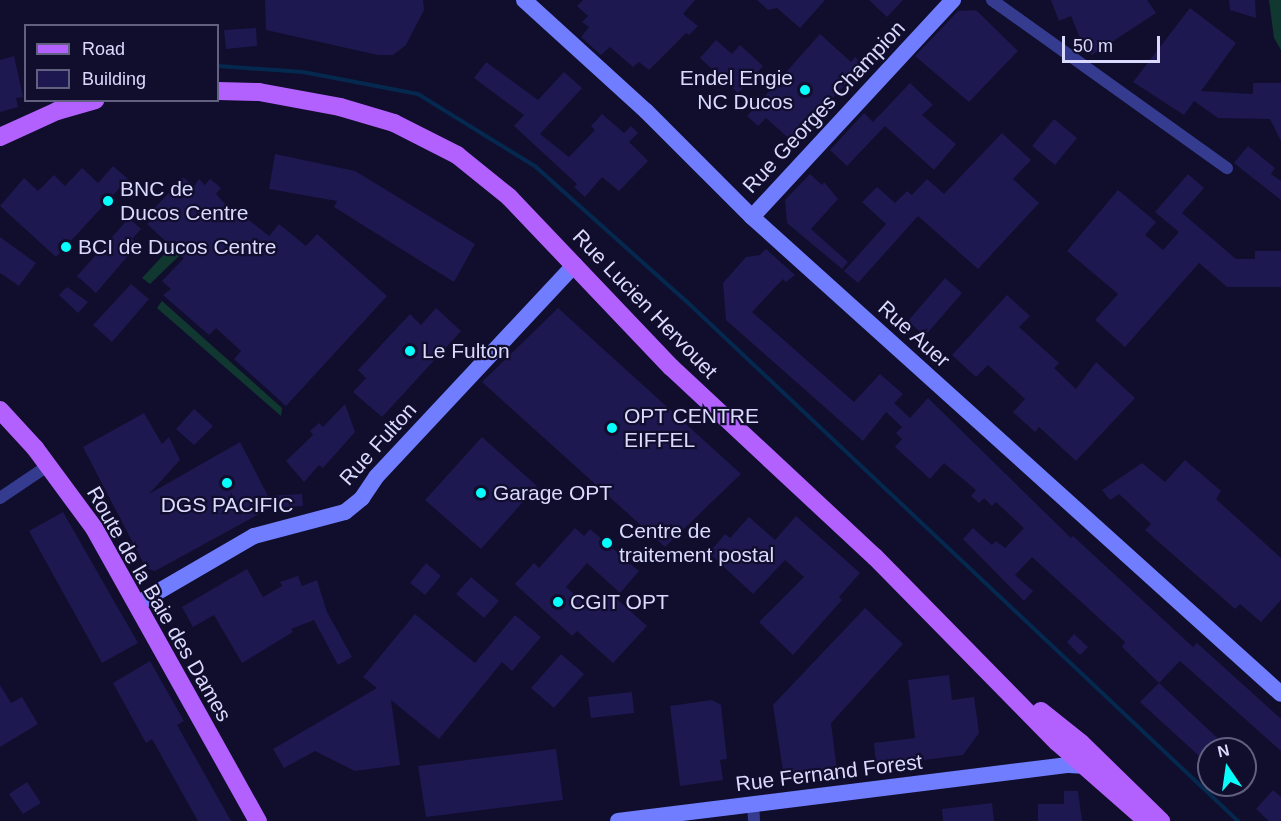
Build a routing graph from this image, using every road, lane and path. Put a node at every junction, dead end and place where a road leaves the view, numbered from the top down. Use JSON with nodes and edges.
{"nodes":[{"id":1,"x":524,"y":0,"type":"edge"},
{"id":2,"x":953,"y":0,"type":"edge"},
{"id":3,"x":992,"y":0,"type":"edge"},
{"id":4,"x":219,"y":91,"type":"edge"},
{"id":5,"x":88,"y":102,"type":"edge"},
{"id":6,"x":0,"y":137,"type":"edge"},
{"id":7,"x":1227,"y":168,"type":"dead end"},
{"id":8,"x":752,"y":217,"type":"junction"},
{"id":9,"x":575,"y":264,"type":"junction"},
{"id":10,"x":0,"y":410,"type":"edge"},
{"id":11,"x":8,"y":428,"type":"edge"},
{"id":12,"x":49,"y":465,"type":"junction"},
{"id":13,"x":0,"y":498,"type":"edge"},
{"id":14,"x":137,"y":604,"type":"junction"},
{"id":15,"x":980,"y":661,"type":"junction"},
{"id":16,"x":1281,"y":694,"type":"edge"},
{"id":17,"x":1057,"y":742,"type":"junction"},
{"id":18,"x":1081,"y":764,"type":"junction"},
{"id":19,"x":1045,"y":768,"type":"junction"},
{"id":20,"x":228,"y":769,"type":"junction"},
{"id":21,"x":1128,"y":787,"type":"junction"},
{"id":22,"x":753,"y":813,"type":"edge"},
{"id":23,"x":258,"y":821,"type":"edge"},
{"id":24,"x":271,"y":821,"type":"edge"},
{"id":25,"x":618,"y":821,"type":"edge"},
{"id":26,"x":1147,"y":821,"type":"edge"},
{"id":27,"x":1161,"y":821,"type":"edge"}],
"edges":[{"from":1,"to":8,"type":"street","name":"Rue Auer"},
{"from":2,"to":8,"type":"street","name":"Rue Georges Champion"},
{"from":3,"to":7,"type":"street"},
{"from":4,"to":9,"type":"main road","name":"Rue Lucien Hervouet"},
{"from":5,"to":6,"type":"main road"},
{"from":8,"to":16,"type":"street","name":"Rue Auer"},
{"from":9,"to":14,"type":"street","name":"Rue Fulton"},
{"from":9,"to":15,"type":"main road","name":"Rue Lucien Hervouet"},
{"from":10,"to":11,"type":"main road","name":"Route de la Baie des Dames"},
{"from":11,"to":12,"type":"main road","name":"Route de la Baie des Dames"},
{"from":12,"to":13,"type":"street"},
{"from":12,"to":14,"type":"main road","name":"Route de la Baie des Dames"},
{"from":14,"to":20,"type":"main road","name":"Route de la Baie des Dames"},
{"from":15,"to":17,"type":"main road","name":"Rue Lucien Hervouet"},
{"from":15,"to":21,"type":"main road","name":"Rue Lucien Hervouet"},
{"from":17,"to":18,"type":"main road","name":"Rue Lucien Hervouet"},
{"from":17,"to":19,"type":"street"},
{"from":18,"to":19,"type":"street","name":"Rue Fernand Forest"},
{"from":18,"to":21,"type":"street","name":"Rue Fernand Forest"},
{"from":18,"to":26,"type":"main road","name":"Rue Lucien Hervouet"},
{"from":19,"to":22,"type":"street","name":"Rue Fernand Forest"},
{"from":20,"to":23,"type":"main road","name":"Route de la Baie des Dames"},
{"from":20,"to":24,"type":"main road","name":"Route de la Baie des Dames"},
{"from":21,"to":27,"type":"main road","name":"Rue Fernand Forest"},
{"from":22,"to":25,"type":"street","name":"Rue Fernand Forest"}]}
